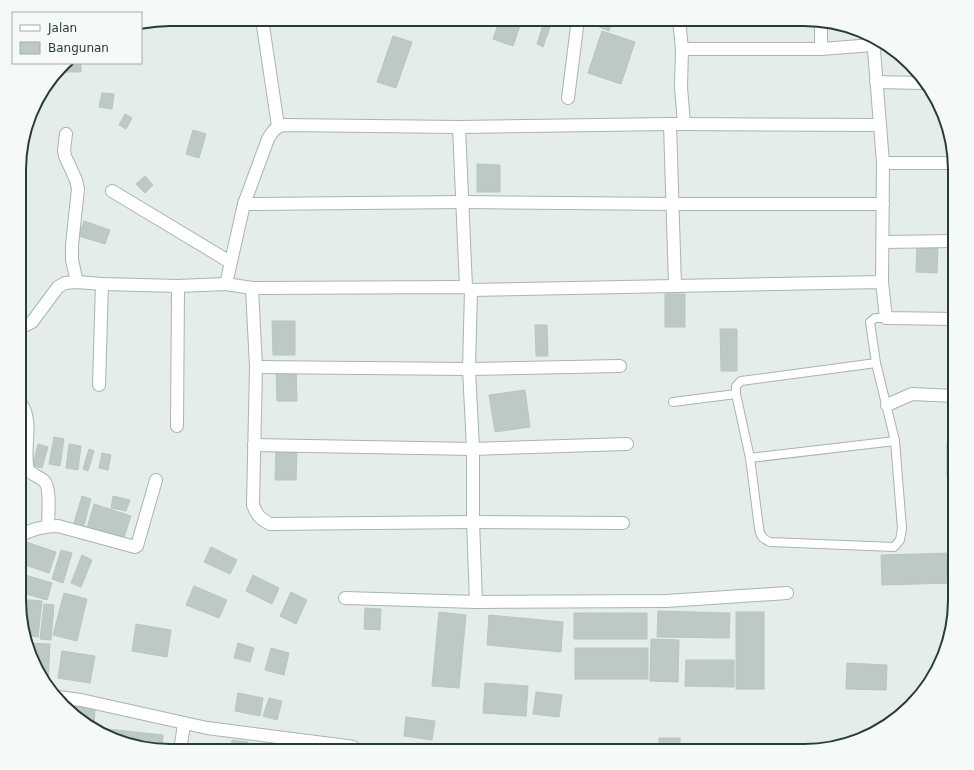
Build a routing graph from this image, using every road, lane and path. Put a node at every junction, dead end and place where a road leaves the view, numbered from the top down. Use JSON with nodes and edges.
{"nodes":[{"id":1,"x":263,"y":26,"type":"edge"},
{"id":2,"x":577,"y":26,"type":"edge"},
{"id":3,"x":680,"y":26,"type":"edge"},
{"id":4,"x":821,"y":27,"type":"edge"},
{"id":5,"x":869,"y":42,"type":"edge"},
{"id":6,"x":873,"y":44,"type":"edge"},
{"id":7,"x":682,"y":49,"type":"junction"},
{"id":8,"x":821,"y":49,"type":"junction"},
{"id":9,"x":876,"y":82,"type":"junction"},
{"id":10,"x":919,"y":83,"type":"edge"},
{"id":11,"x":568,"y":98,"type":"dead end"},
{"id":12,"x":670,"y":124,"type":"junction"},
{"id":13,"x":684,"y":124,"type":"junction"},
{"id":14,"x":880,"y":125,"type":"junction"},
{"id":15,"x":278,"y":126,"type":"junction"},
{"id":16,"x":460,"y":127,"type":"junction"},
{"id":17,"x":66,"y":134,"type":"dead end"},
{"id":18,"x":882,"y":163,"type":"junction"},
{"id":19,"x":948,"y":163,"type":"edge"},
{"id":20,"x":112,"y":191,"type":"dead end"},
{"id":21,"x":463,"y":202,"type":"junction"},
{"id":22,"x":244,"y":204,"type":"junction"},
{"id":23,"x":673,"y":204,"type":"junction"},
{"id":24,"x":883,"y":204,"type":"junction"},
{"id":25,"x":948,"y":241,"type":"edge"},
{"id":26,"x":883,"y":242,"type":"junction"},
{"id":27,"x":230,"y":262,"type":"junction"},
{"id":28,"x":77,"y":282,"type":"junction"},
{"id":29,"x":882,"y":282,"type":"junction"},
{"id":30,"x":102,"y":284,"type":"junction"},
{"id":31,"x":226,"y":284,"type":"junction"},
{"id":32,"x":178,"y":286,"type":"junction"},
{"id":33,"x":675,"y":286,"type":"junction"},
{"id":34,"x":252,"y":288,"type":"junction"},
{"id":35,"x":468,"y":289,"type":"junction"},
{"id":36,"x":886,"y":318,"type":"junction"},
{"id":37,"x":948,"y":319,"type":"edge"},
{"id":38,"x":26,"y":325,"type":"edge"},
{"id":39,"x":876,"y":363,"type":"junction"},
{"id":40,"x":620,"y":366,"type":"dead end"},
{"id":41,"x":256,"y":367,"type":"junction"},
{"id":42,"x":469,"y":369,"type":"junction"},
{"id":43,"x":99,"y":385,"type":"dead end"},
{"id":44,"x":736,"y":394,"type":"junction"},
{"id":45,"x":948,"y":396,"type":"edge"},
{"id":46,"x":673,"y":402,"type":"dead end"},
{"id":47,"x":887,"y":405,"type":"junction"},
{"id":48,"x":26,"y":414,"type":"edge"},
{"id":49,"x":176,"y":426,"type":"dead end"},
{"id":50,"x":895,"y":441,"type":"junction"},
{"id":51,"x":627,"y":444,"type":"dead end"},
{"id":52,"x":254,"y":445,"type":"junction"},
{"id":53,"x":473,"y":449,"type":"junction"},
{"id":54,"x":750,"y":458,"type":"junction"},
{"id":55,"x":156,"y":480,"type":"dead end"},
{"id":56,"x":473,"y":522,"type":"junction"},
{"id":57,"x":623,"y":523,"type":"dead end"},
{"id":58,"x":48,"y":526,"type":"junction"},
{"id":59,"x":26,"y":533,"type":"edge"},
{"id":60,"x":787,"y":593,"type":"dead end"},
{"id":61,"x":345,"y":598,"type":"dead end"},
{"id":62,"x":476,"y":602,"type":"junction"},
{"id":63,"x":65,"y":698,"type":"edge"},
{"id":64,"x":184,"y":724,"type":"junction"},
{"id":65,"x":181,"y":744,"type":"edge"},
{"id":66,"x":332,"y":744,"type":"edge"}],
"edges":[{"from":1,"to":15,"type":"street"},
{"from":2,"to":11,"type":"street"},
{"from":3,"to":7,"type":"street"},
{"from":4,"to":8,"type":"street"},
{"from":5,"to":8,"type":"street"},
{"from":6,"to":9,"type":"street"},
{"from":7,"to":8,"type":"street"},
{"from":7,"to":13,"type":"street"},
{"from":9,"to":10,"type":"street"},
{"from":9,"to":14,"type":"street"},
{"from":12,"to":13,"type":"street"},
{"from":12,"to":16,"type":"street"},
{"from":12,"to":23,"type":"street"},
{"from":13,"to":14,"type":"street"},
{"from":14,"to":18,"type":"street"},
{"from":15,"to":16,"type":"street"},
{"from":15,"to":22,"type":"street"},
{"from":16,"to":21,"type":"street"},
{"from":17,"to":28,"type":"street"},
{"from":18,"to":19,"type":"street"},
{"from":18,"to":24,"type":"street"},
{"from":20,"to":27,"type":"street"},
{"from":21,"to":22,"type":"street"},
{"from":21,"to":23,"type":"street"},
{"from":21,"to":35,"type":"street"},
{"from":22,"to":27,"type":"street"},
{"from":23,"to":24,"type":"street"},
{"from":23,"to":33,"type":"street"},
{"from":24,"to":26,"type":"street"},
{"from":25,"to":26,"type":"street"},
{"from":26,"to":29,"type":"street"},
{"from":27,"to":31,"type":"street"},
{"from":28,"to":30,"type":"street"},
{"from":28,"to":38,"type":"street"},
{"from":29,"to":33,"type":"street"},
{"from":29,"to":36,"type":"street"},
{"from":30,"to":32,"type":"street"},
{"from":30,"to":43,"type":"street"},
{"from":31,"to":32,"type":"street"},
{"from":31,"to":34,"type":"street"},
{"from":32,"to":49,"type":"street"},
{"from":33,"to":35,"type":"street"},
{"from":34,"to":35,"type":"street"},
{"from":34,"to":41,"type":"street"},
{"from":35,"to":42,"type":"street"},
{"from":36,"to":37,"type":"street"},
{"from":36,"to":39,"type":"lane"},
{"from":39,"to":44,"type":"lane"},
{"from":39,"to":47,"type":"lane"},
{"from":40,"to":42,"type":"street"},
{"from":41,"to":42,"type":"street"},
{"from":41,"to":52,"type":"street"},
{"from":42,"to":53,"type":"street"},
{"from":44,"to":46,"type":"lane"},
{"from":44,"to":54,"type":"lane"},
{"from":45,"to":47,"type":"street"},
{"from":47,"to":50,"type":"lane"},
{"from":48,"to":58,"type":"street"},
{"from":50,"to":54,"type":"lane"},
{"from":50,"to":54,"type":"lane"},
{"from":51,"to":53,"type":"street"},
{"from":52,"to":53,"type":"street"},
{"from":52,"to":56,"type":"street"},
{"from":53,"to":56,"type":"street"},
{"from":55,"to":58,"type":"street"},
{"from":56,"to":57,"type":"street"},
{"from":56,"to":62,"type":"street"},
{"from":58,"to":59,"type":"street"},
{"from":60,"to":62,"type":"street"},
{"from":61,"to":62,"type":"street"},
{"from":63,"to":64,"type":"street"},
{"from":64,"to":65,"type":"street"},
{"from":64,"to":66,"type":"street"}]}
